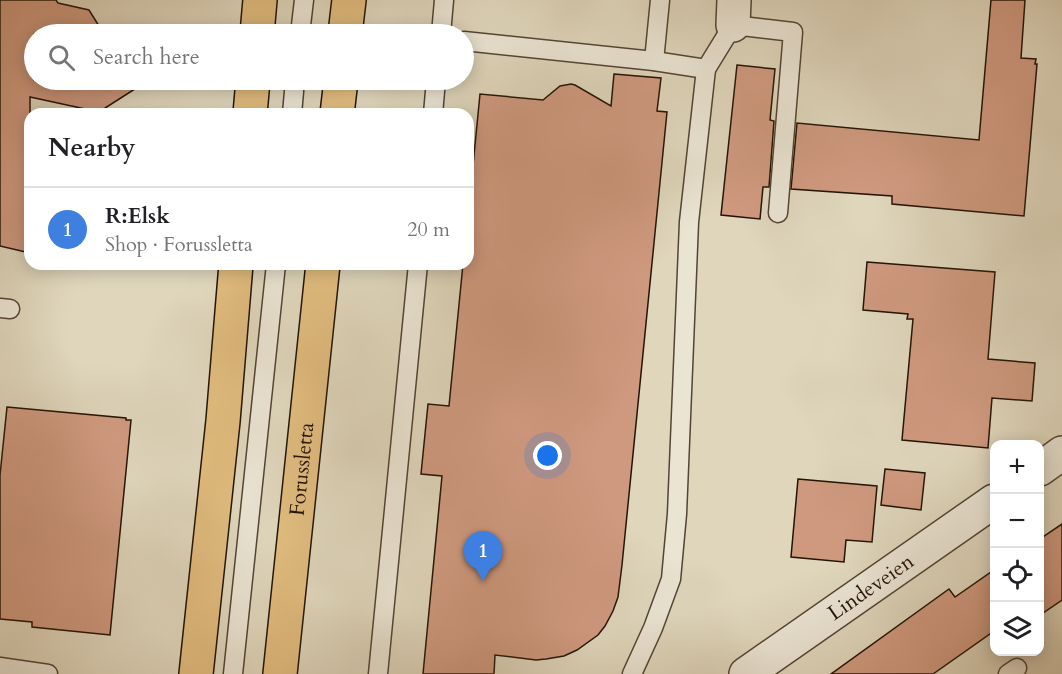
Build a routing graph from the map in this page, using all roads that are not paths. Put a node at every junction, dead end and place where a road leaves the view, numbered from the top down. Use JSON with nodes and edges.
{"nodes":[{"id":1,"x":260,"y":0,"type":"edge"},
{"id":2,"x":304,"y":0,"type":"edge"},
{"id":3,"x":349,"y":0,"type":"edge"},
{"id":4,"x":444,"y":0,"type":"edge"},
{"id":5,"x":660,"y":0,"type":"edge"},
{"id":6,"x":734,"y":13,"type":"edge"},
{"id":7,"x":258,"y":24,"type":"edge"},
{"id":8,"x":301,"y":24,"type":"edge"},
{"id":9,"x":346,"y":24,"type":"edge"},
{"id":10,"x":442,"y":24,"type":"edge"},
{"id":11,"x":474,"y":42,"type":"edge"},
{"id":12,"x":654,"y":61,"type":"junction"},
{"id":13,"x":706,"y":69,"type":"junction"},
{"id":14,"x":252,"y":90,"type":"edge"},
{"id":15,"x":295,"y":90,"type":"edge"},
{"id":16,"x":340,"y":90,"type":"edge"},
{"id":17,"x":435,"y":90,"type":"edge"},
{"id":18,"x":251,"y":108,"type":"edge"},
{"id":19,"x":293,"y":108,"type":"edge"},
{"id":20,"x":339,"y":108,"type":"edge"},
{"id":21,"x":434,"y":108,"type":"edge"},
{"id":22,"x":778,"y":213,"type":"dead end"},
{"id":23,"x":236,"y":270,"type":"edge"},
{"id":24,"x":275,"y":270,"type":"edge"},
{"id":25,"x":322,"y":270,"type":"edge"},
{"id":26,"x":417,"y":270,"type":"edge"},
{"id":27,"x":1062,"y":453,"type":"edge"},
{"id":28,"x":1044,"y":466,"type":"edge"},
{"id":29,"x":990,"y":504,"type":"edge"},
{"id":30,"x":0,"y":667,"type":"edge"},
{"id":31,"x":48,"y":674,"type":"edge"},
{"id":32,"x":196,"y":674,"type":"edge"},
{"id":33,"x":233,"y":674,"type":"edge"},
{"id":34,"x":280,"y":674,"type":"edge"},
{"id":35,"x":378,"y":674,"type":"edge"},
{"id":36,"x":632,"y":674,"type":"edge"},
{"id":37,"x":747,"y":674,"type":"edge"}],
"edges":[{"from":1,"to":7,"type":"main road"},
{"from":2,"to":8,"type":"lane"},
{"from":3,"to":9,"type":"main road"},
{"from":4,"to":10,"type":"lane"},
{"from":5,"to":12,"type":"lane"},
{"from":6,"to":13,"type":"lane"},
{"from":6,"to":22,"type":"lane"},
{"from":11,"to":12,"type":"lane"},
{"from":12,"to":13,"type":"lane"},
{"from":13,"to":36,"type":"lane"},
{"from":14,"to":18,"type":"main road"},
{"from":15,"to":19,"type":"lane"},
{"from":16,"to":20,"type":"main road"},
{"from":17,"to":21,"type":"lane"},
{"from":23,"to":32,"type":"main road"},
{"from":24,"to":33,"type":"lane"},
{"from":25,"to":34,"type":"main road","name":"Forussletta"},
{"from":26,"to":35,"type":"lane"},
{"from":27,"to":28,"type":"street"},
{"from":29,"to":37,"type":"street","name":"Lindeveien"},
{"from":30,"to":31,"type":"lane"}]}
